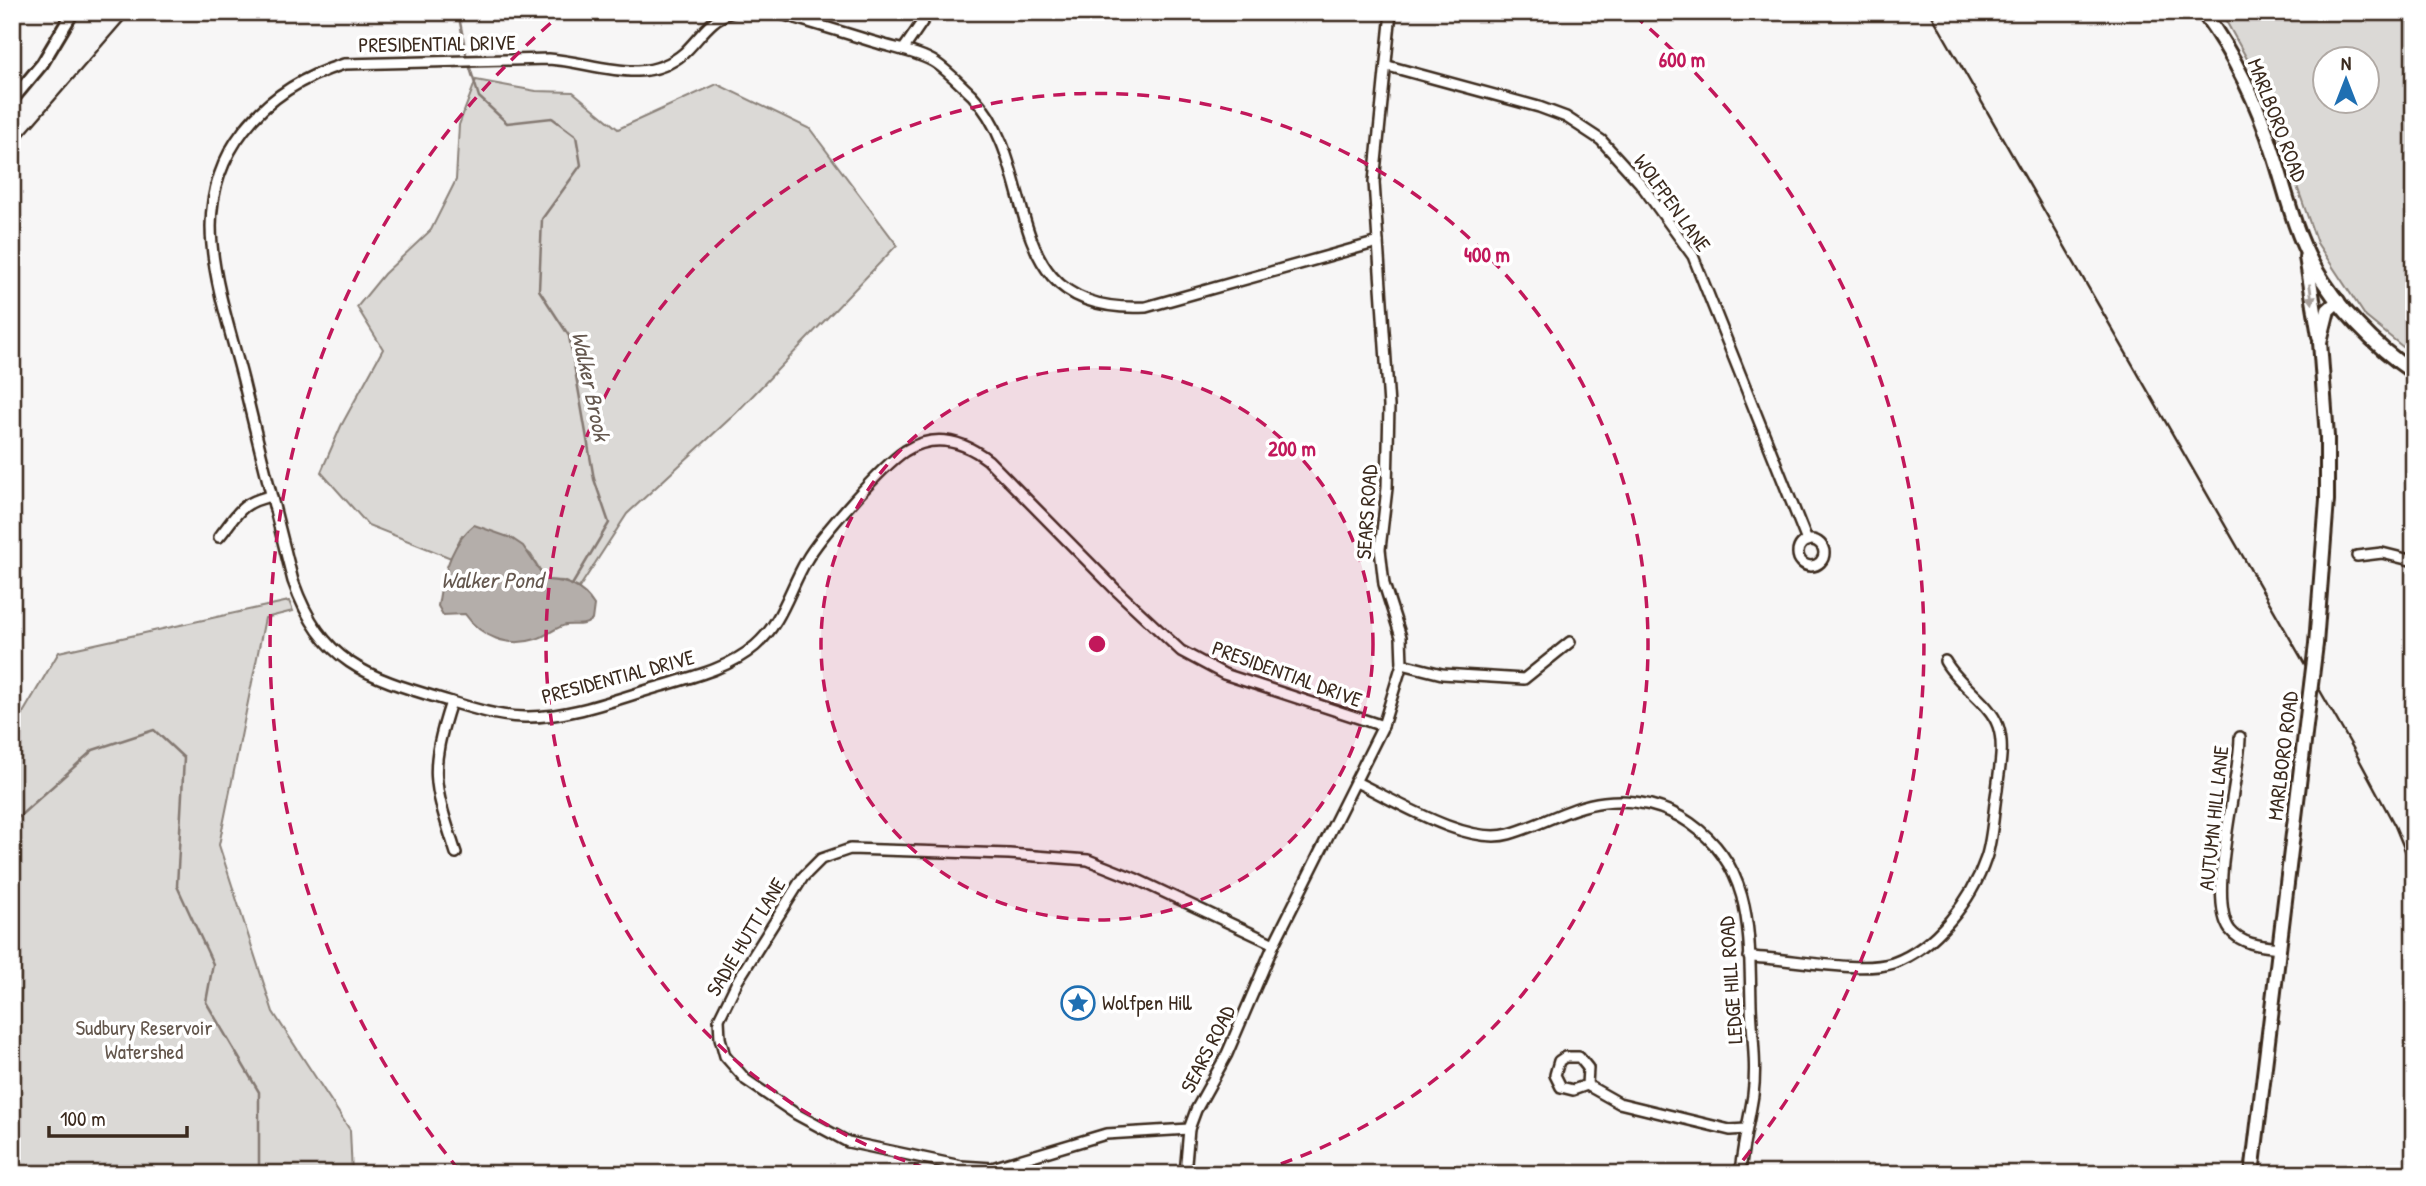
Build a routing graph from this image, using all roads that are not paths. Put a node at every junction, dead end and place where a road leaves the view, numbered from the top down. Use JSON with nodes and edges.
{"nodes":[{"id":1,"x":73,"y":12,"type":"edge"},
{"id":2,"x":733,"y":12,"type":"edge"},
{"id":3,"x":774,"y":12,"type":"edge"},
{"id":4,"x":929,"y":12,"type":"edge"},
{"id":5,"x":1391,"y":12,"type":"edge"},
{"id":6,"x":2203,"y":12,"type":"edge"},
{"id":7,"x":903,"y":50,"type":"junction"},
{"id":8,"x":1388,"y":66,"type":"junction"},
{"id":9,"x":12,"y":100,"type":"edge"},
{"id":10,"x":1378,"y":242,"type":"junction"},
{"id":11,"x":2305,"y":246,"type":"junction"},
{"id":12,"x":2338,"y":301,"type":"junction"},
{"id":13,"x":2320,"y":342,"type":"junction"},
{"id":14,"x":2414,"y":373,"type":"edge"},
{"id":15,"x":271,"y":496,"type":"junction"},
{"id":16,"x":219,"y":537,"type":"dead end"},
{"id":17,"x":1807,"y":541,"type":"dead end"},
{"id":18,"x":2357,"y":556,"type":"dead end"},
{"id":19,"x":2414,"y":561,"type":"edge"},
{"id":20,"x":1570,"y":642,"type":"dead end"},
{"id":21,"x":1945,"y":661,"type":"dead end"},
{"id":22,"x":1402,"y":664,"type":"junction"},
{"id":23,"x":452,"y":702,"type":"junction"},
{"id":24,"x":1383,"y":726,"type":"junction"},
{"id":25,"x":2240,"y":737,"type":"dead end"},
{"id":26,"x":1356,"y":782,"type":"junction"},
{"id":27,"x":456,"y":853,"type":"dead end"},
{"id":28,"x":1274,"y":944,"type":"junction"},
{"id":29,"x":2280,"y":948,"type":"junction"},
{"id":30,"x":1749,"y":957,"type":"junction"},
{"id":31,"x":1587,"y":1085,"type":"dead end"},
{"id":32,"x":1189,"y":1129,"type":"junction"},
{"id":33,"x":1746,"y":1129,"type":"junction"},
{"id":34,"x":1185,"y":1174,"type":"edge"},
{"id":35,"x":1740,"y":1174,"type":"edge"},
{"id":36,"x":2252,"y":1174,"type":"edge"}],
"edges":[{"from":1,"to":9,"type":"street"},
{"from":2,"to":15,"type":"street","name":"PRESIDENTIAL DRIVE"},
{"from":3,"to":7,"type":"street"},
{"from":4,"to":7,"type":"street"},
{"from":5,"to":8,"type":"street","name":"SEARS ROAD"},
{"from":6,"to":11,"type":"main road","name":"MARLBORO ROAD"},
{"from":7,"to":10,"type":"street"},
{"from":8,"to":10,"type":"street","name":"SEARS ROAD"},
{"from":8,"to":17,"type":"street","name":"WOLFPEN LANE"},
{"from":10,"to":22,"type":"street","name":"SEARS ROAD"},
{"from":11,"to":12,"type":"main road","name":"MARLBORO ROAD"},
{"from":11,"to":13,"type":"main road","name":"MARLBORO ROAD","one_way":true},
{"from":12,"to":13,"type":"main road","name":"MARLBORO ROAD"},
{"from":12,"to":14,"type":"main road"},
{"from":13,"to":29,"type":"main road","name":"MARLBORO ROAD","bridge":true},
{"from":15,"to":16,"type":"street"},
{"from":15,"to":23,"type":"street","name":"PRESIDENTIAL DRIVE"},
{"from":18,"to":19,"type":"street"},
{"from":20,"to":22,"type":"street"},
{"from":21,"to":30,"type":"street"},
{"from":22,"to":24,"type":"street","name":"SEARS ROAD"},
{"from":23,"to":24,"type":"street","name":"PRESIDENTIAL DRIVE"},
{"from":23,"to":27,"type":"street"},
{"from":24,"to":26,"type":"street","name":"SEARS ROAD"},
{"from":25,"to":29,"type":"street","name":"AUTUMN HILL LANE"},
{"from":26,"to":28,"type":"street","name":"SEARS ROAD"},
{"from":26,"to":30,"type":"street","name":"LEDGE HILL ROAD"},
{"from":28,"to":32,"type":"street","name":"SEARS ROAD"},
{"from":28,"to":32,"type":"street","name":"SADIE HUTT LANE"},
{"from":29,"to":36,"type":"main road","name":"MARLBORO ROAD"},
{"from":30,"to":33,"type":"street","name":"LEDGE HILL ROAD"},
{"from":31,"to":33,"type":"street"},
{"from":32,"to":34,"type":"street","name":"SEARS ROAD"},
{"from":33,"to":35,"type":"street","name":"LEDGE HILL ROAD"}]}
